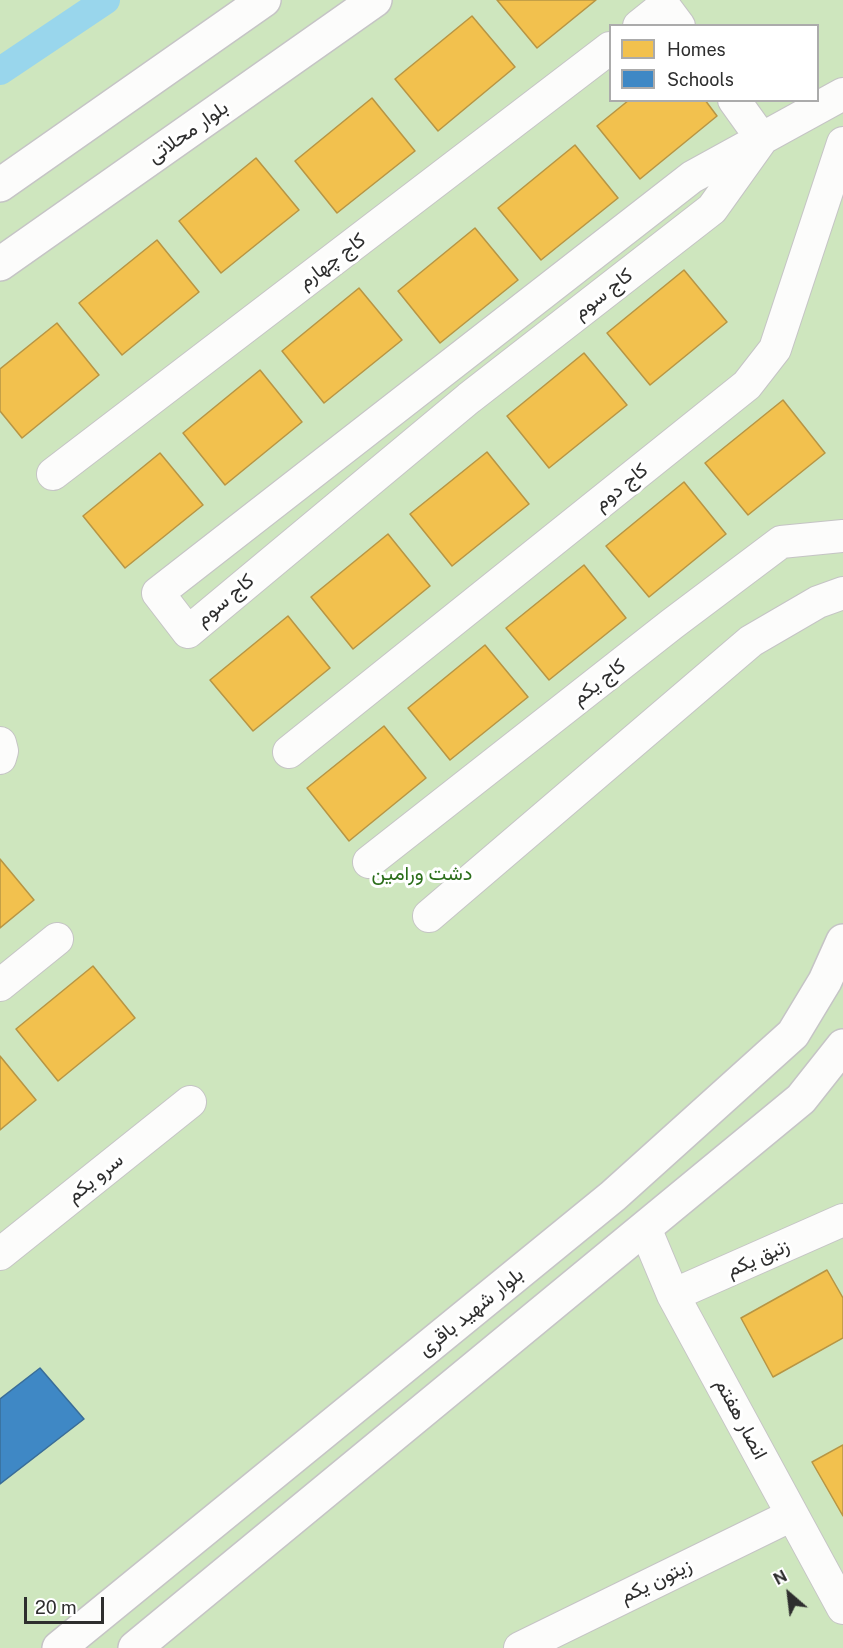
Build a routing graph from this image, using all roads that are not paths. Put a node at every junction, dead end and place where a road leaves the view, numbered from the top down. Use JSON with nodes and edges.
{"nodes":[{"id":1,"x":264,"y":0,"type":"edge"},
{"id":2,"x":375,"y":0,"type":"edge"},
{"id":3,"x":642,"y":24,"type":"edge"},
{"id":4,"x":678,"y":24,"type":"edge"},
{"id":5,"x":609,"y":49,"type":"edge"},
{"id":6,"x":843,"y":94,"type":"edge"},
{"id":7,"x":735,"y":102,"type":"edge"},
{"id":8,"x":762,"y":139,"type":"junction"},
{"id":9,"x":843,"y":143,"type":"edge"},
{"id":10,"x":0,"y":185,"type":"edge"},
{"id":11,"x":0,"y":264,"type":"edge"},
{"id":12,"x":53,"y":474,"type":"dead end"},
{"id":13,"x":843,"y":536,"type":"edge"},
{"id":14,"x":843,"y":594,"type":"edge"},
{"id":15,"x":0,"y":743,"type":"edge"},
{"id":16,"x":290,"y":752,"type":"dead end"},
{"id":17,"x":0,"y":758,"type":"edge"},
{"id":18,"x":369,"y":862,"type":"dead end"},
{"id":19,"x":429,"y":916,"type":"dead end"},
{"id":20,"x":57,"y":939,"type":"dead end"},
{"id":21,"x":843,"y":941,"type":"edge"},
{"id":22,"x":0,"y":985,"type":"edge"},
{"id":23,"x":843,"y":1046,"type":"edge"},
{"id":24,"x":190,"y":1102,"type":"dead end"},
{"id":25,"x":843,"y":1220,"type":"edge"},
{"id":26,"x":645,"y":1228,"type":"junction"},
{"id":27,"x":0,"y":1254,"type":"edge"},
{"id":28,"x":673,"y":1295,"type":"junction"},
{"id":29,"x":792,"y":1515,"type":"junction"},
{"id":30,"x":831,"y":1557,"type":"edge"},
{"id":31,"x":843,"y":1608,"type":"edge"},
{"id":32,"x":59,"y":1648,"type":"edge"},
{"id":33,"x":135,"y":1648,"type":"edge"},
{"id":34,"x":520,"y":1648,"type":"edge"}],
"edges":[{"from":1,"to":10,"type":"street"},
{"from":2,"to":11,"type":"street","name":"بلوار محلاتی"},
{"from":3,"to":4,"type":"street"},
{"from":5,"to":12,"type":"street","name":"کاج چهارم"},
{"from":6,"to":8,"type":"street","name":"کاج سوم"},
{"from":7,"to":8,"type":"street"},
{"from":8,"to":8,"type":"street","name":"کاج سوم"},
{"from":9,"to":16,"type":"street","name":"کاج دوم"},
{"from":13,"to":18,"type":"street","name":"کاج یکم"},
{"from":14,"to":19,"type":"street"},
{"from":15,"to":17,"type":"street"},
{"from":20,"to":22,"type":"street"},
{"from":21,"to":32,"type":"street","name":"بلوار شهید باقری"},
{"from":23,"to":26,"type":"street"},
{"from":24,"to":27,"type":"street","name":"سرو یکم"},
{"from":25,"to":28,"type":"street","name":"زنبق یکم"},
{"from":26,"to":28,"type":"street","name":"انصار هفتم"},
{"from":26,"to":33,"type":"street"},
{"from":28,"to":29,"type":"street","name":"انصار هفتم"},
{"from":29,"to":30,"type":"street","name":"انصار هفتم"},
{"from":29,"to":34,"type":"street","name":"زیتون یکم"},
{"from":30,"to":31,"type":"street","name":"انصار هفتم"}]}
